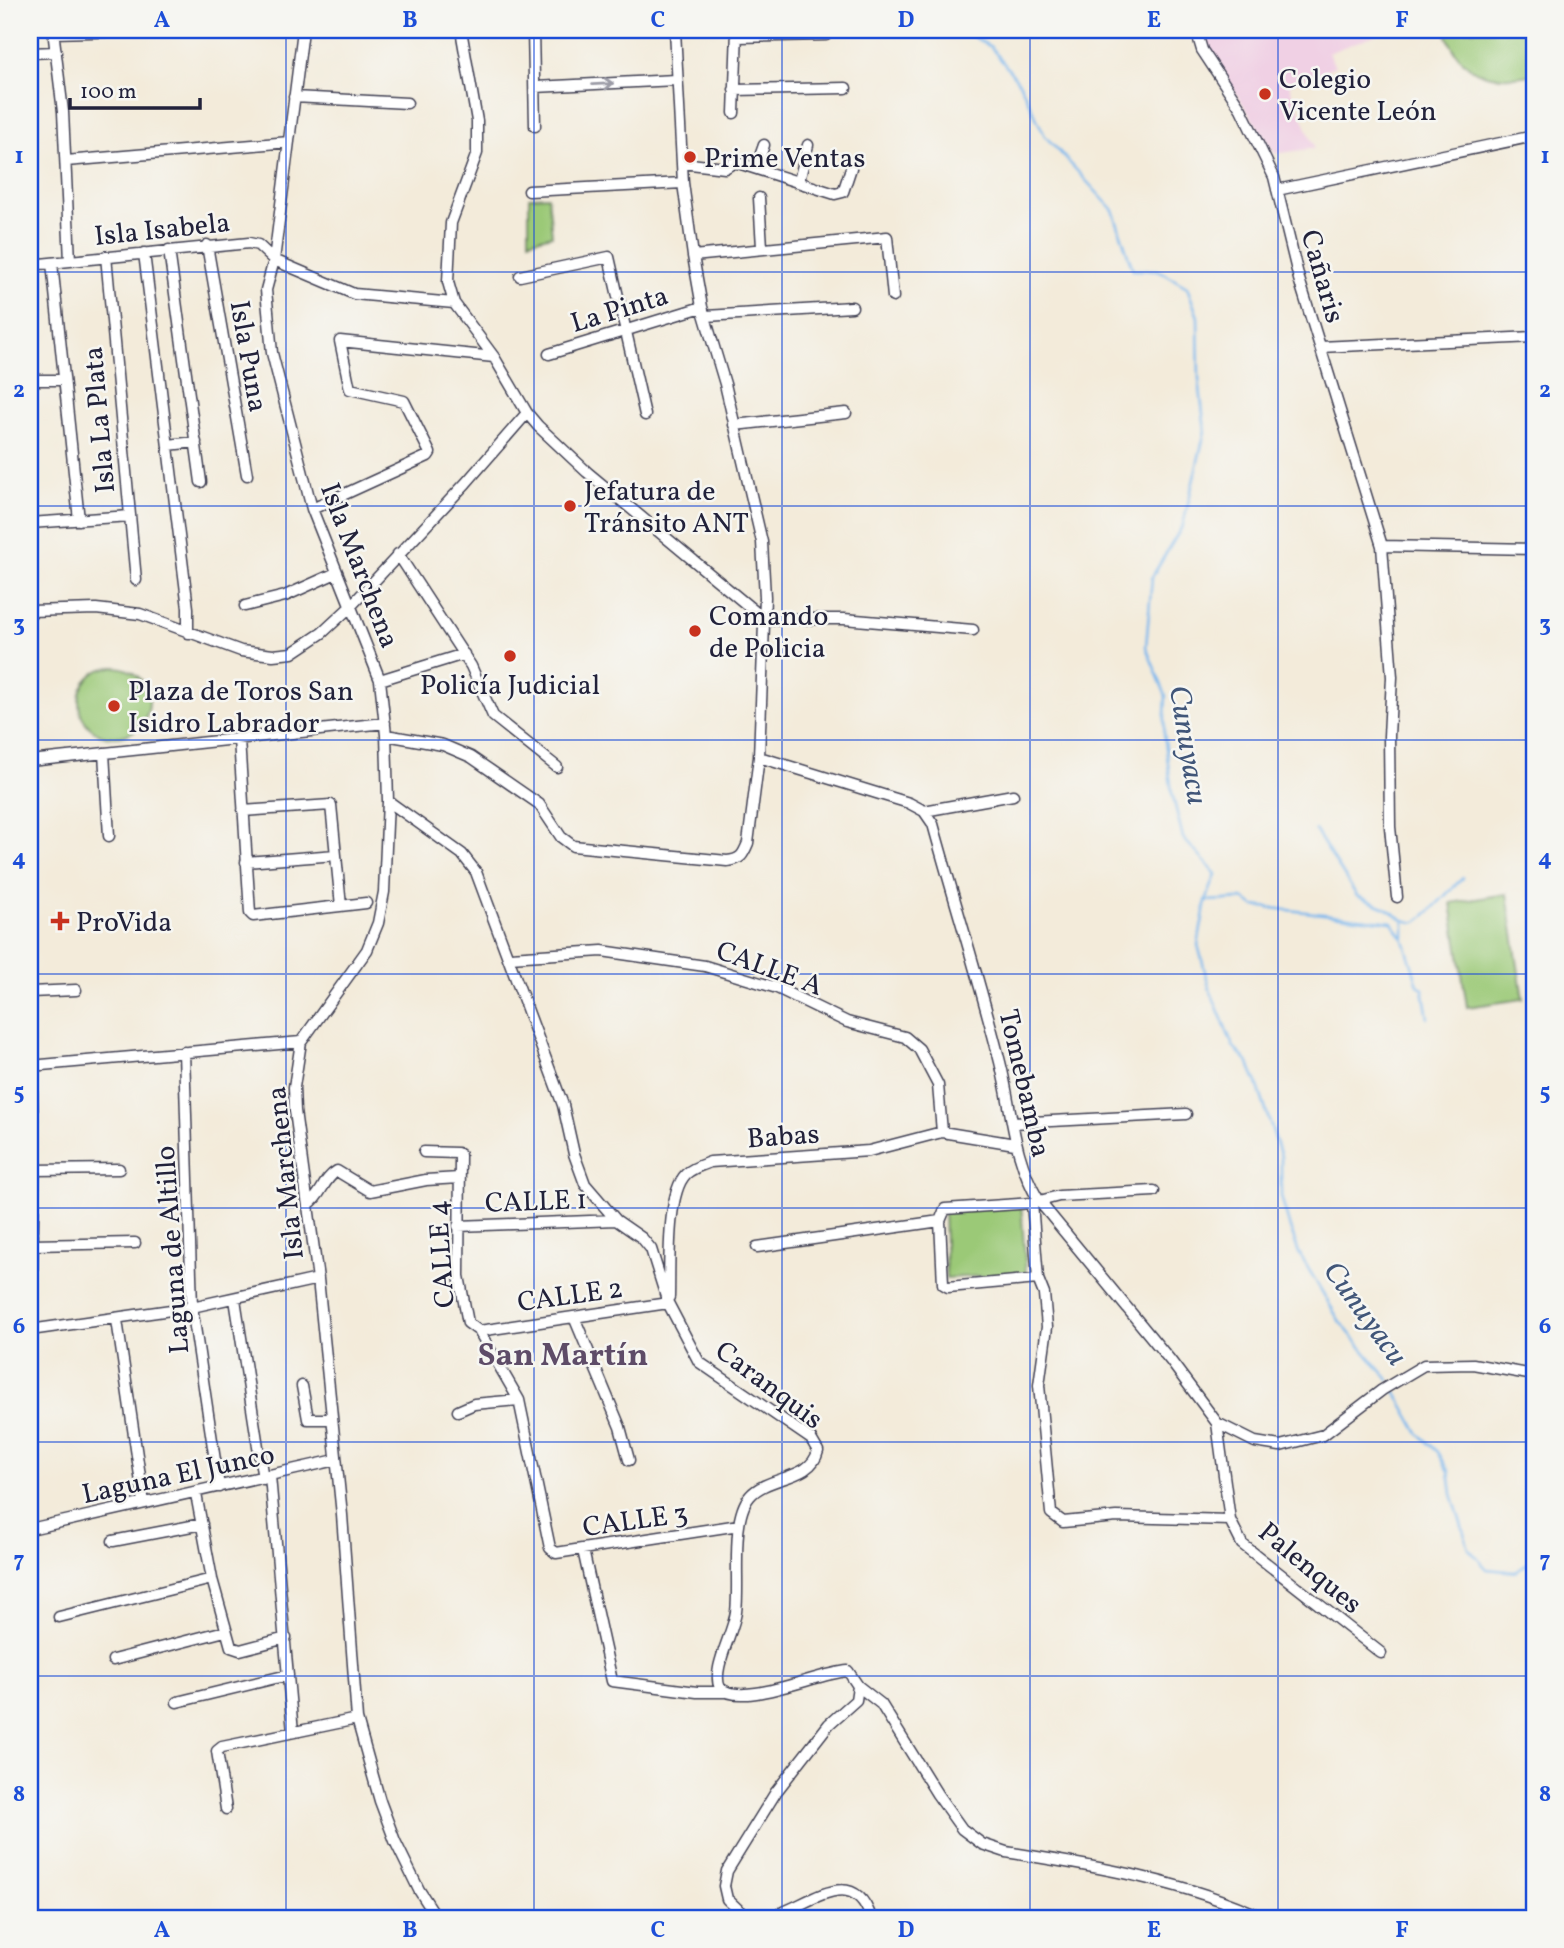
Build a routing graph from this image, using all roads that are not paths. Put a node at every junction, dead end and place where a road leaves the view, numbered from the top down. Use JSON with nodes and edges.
{"nodes":[{"id":1,"x":166,"y":30,"type":"edge"},
{"id":2,"x":303,"y":30,"type":"edge"},
{"id":3,"x":461,"y":30,"type":"edge"},
{"id":4,"x":533,"y":30,"type":"edge"},
{"id":5,"x":675,"y":30,"type":"edge"},
{"id":6,"x":1196,"y":30,"type":"edge"},
{"id":7,"x":53,"y":32,"type":"edge"},
{"id":8,"x":737,"y":34,"type":"edge"},
{"id":9,"x":826,"y":35,"type":"dead end"},
{"id":10,"x":57,"y":52,"type":"junction"},
{"id":11,"x":30,"y":53,"type":"edge"},
{"id":12,"x":676,"y":80,"type":"junction"},
{"id":13,"x":535,"y":87,"type":"junction"},
{"id":14,"x":846,"y":88,"type":"dead end"},
{"id":15,"x":734,"y":90,"type":"junction"},
{"id":16,"x":295,"y":97,"type":"junction"},
{"id":17,"x":407,"y":103,"type":"dead end"},
{"id":18,"x":734,"y":113,"type":"dead end"},
{"id":19,"x":535,"y":126,"type":"dead end"},
{"id":20,"x":1534,"y":136,"type":"edge"},
{"id":21,"x":289,"y":142,"type":"junction"},
{"id":22,"x":764,"y":145,"type":"dead end"},
{"id":23,"x":808,"y":145,"type":"dead end"},
{"id":24,"x":66,"y":161,"type":"junction"},
{"id":25,"x":682,"y":163,"type":"junction"},
{"id":26,"x":756,"y":168,"type":"junction"},
{"id":27,"x":851,"y":168,"type":"dead end"},
{"id":28,"x":799,"y":181,"type":"junction"},
{"id":29,"x":682,"y":183,"type":"junction"},
{"id":30,"x":1277,"y":190,"type":"junction"},
{"id":31,"x":529,"y":191,"type":"dead end"},
{"id":32,"x":759,"y":198,"type":"dead end"},
{"id":33,"x":207,"y":245,"type":"junction"},
{"id":34,"x":762,"y":247,"type":"junction"},
{"id":35,"x":169,"y":250,"type":"junction"},
{"id":36,"x":144,"y":253,"type":"junction"},
{"id":37,"x":106,"y":256,"type":"junction"},
{"id":38,"x":693,"y":256,"type":"junction"},
{"id":39,"x":274,"y":260,"type":"junction"},
{"id":40,"x":70,"y":261,"type":"junction"},
{"id":41,"x":52,"y":263,"type":"junction"},
{"id":42,"x":30,"y":265,"type":"edge"},
{"id":43,"x":520,"y":276,"type":"dead end"},
{"id":44,"x":893,"y":297,"type":"dead end"},
{"id":45,"x":454,"y":303,"type":"junction"},
{"id":46,"x":852,"y":307,"type":"dead end"},
{"id":47,"x":704,"y":311,"type":"junction"},
{"id":48,"x":625,"y":328,"type":"junction"},
{"id":49,"x":1534,"y":337,"type":"edge"},
{"id":50,"x":1321,"y":347,"type":"junction"},
{"id":51,"x":549,"y":354,"type":"dead end"},
{"id":52,"x":494,"y":356,"type":"junction"},
{"id":53,"x":30,"y":380,"type":"edge"},
{"id":54,"x":64,"y":380,"type":"junction"},
{"id":55,"x":527,"y":413,"type":"junction"},
{"id":56,"x":846,"y":413,"type":"dead end"},
{"id":57,"x":645,"y":415,"type":"dead end"},
{"id":58,"x":734,"y":425,"type":"junction"},
{"id":59,"x":195,"y":442,"type":"junction"},
{"id":60,"x":169,"y":445,"type":"junction"},
{"id":61,"x":247,"y":475,"type":"dead end"},
{"id":62,"x":201,"y":482,"type":"dead end"},
{"id":63,"x":313,"y":509,"type":"junction"},
{"id":64,"x":130,"y":516,"type":"junction"},
{"id":65,"x":79,"y":520,"type":"junction"},
{"id":66,"x":30,"y":523,"type":"edge"},
{"id":67,"x":1382,"y":546,"type":"junction"},
{"id":68,"x":1534,"y":549,"type":"edge"},
{"id":69,"x":398,"y":554,"type":"junction"},
{"id":70,"x":336,"y":573,"type":"junction"},
{"id":71,"x":136,"y":580,"type":"dead end"},
{"id":72,"x":245,"y":607,"type":"dead end"},
{"id":73,"x":349,"y":608,"type":"junction"},
{"id":74,"x":30,"y":611,"type":"edge"},
{"id":75,"x":764,"y":619,"type":"junction"},
{"id":76,"x":973,"y":630,"type":"dead end"},
{"id":77,"x":188,"y":633,"type":"junction"},
{"id":78,"x":464,"y":654,"type":"junction"},
{"id":79,"x":380,"y":680,"type":"junction"},
{"id":80,"x":385,"y":723,"type":"junction"},
{"id":81,"x":386,"y":735,"type":"junction"},
{"id":82,"x":239,"y":739,"type":"junction"},
{"id":83,"x":104,"y":753,"type":"junction"},
{"id":84,"x":759,"y":757,"type":"junction"},
{"id":85,"x":30,"y":761,"type":"edge"},
{"id":86,"x":557,"y":767,"type":"dead end"},
{"id":87,"x":1013,"y":794,"type":"dead end"},
{"id":88,"x":388,"y":801,"type":"junction"},
{"id":89,"x":243,"y":811,"type":"junction"},
{"id":90,"x":924,"y":811,"type":"junction"},
{"id":91,"x":109,"y":836,"type":"dead end"},
{"id":92,"x":336,"y":855,"type":"junction"},
{"id":93,"x":246,"y":862,"type":"junction"},
{"id":94,"x":1397,"y":897,"type":"dead end"},
{"id":95,"x":366,"y":903,"type":"dead end"},
{"id":96,"x":341,"y":906,"type":"junction"},
{"id":97,"x":510,"y":957,"type":"junction"},
{"id":98,"x":76,"y":990,"type":"dead end"},
{"id":99,"x":30,"y":992,"type":"edge"},
{"id":100,"x":30,"y":1028,"type":"edge"},
{"id":101,"x":301,"y":1042,"type":"junction"},
{"id":102,"x":184,"y":1052,"type":"junction"},
{"id":103,"x":31,"y":1065,"type":"edge"},
{"id":104,"x":1186,"y":1114,"type":"dead end"},
{"id":105,"x":1013,"y":1123,"type":"junction"},
{"id":106,"x":942,"y":1132,"type":"junction"},
{"id":107,"x":1015,"y":1144,"type":"junction"},
{"id":108,"x":424,"y":1152,"type":"dead end"},
{"id":109,"x":119,"y":1169,"type":"dead end"},
{"id":110,"x":34,"y":1170,"type":"junction"},
{"id":111,"x":459,"y":1178,"type":"junction"},
{"id":112,"x":1154,"y":1191,"type":"dead end"},
{"id":113,"x":1035,"y":1202,"type":"junction"},
{"id":114,"x":309,"y":1204,"type":"junction"},
{"id":115,"x":616,"y":1220,"type":"junction"},
{"id":116,"x":940,"y":1221,"type":"junction"},
{"id":117,"x":458,"y":1226,"type":"junction"},
{"id":118,"x":135,"y":1244,"type":"dead end"},
{"id":119,"x":32,"y":1245,"type":"junction"},
{"id":120,"x":757,"y":1247,"type":"dead end"},
{"id":121,"x":318,"y":1279,"type":"junction"},
{"id":122,"x":1038,"y":1279,"type":"junction"},
{"id":123,"x":235,"y":1299,"type":"junction"},
{"id":124,"x":668,"y":1303,"type":"junction"},
{"id":125,"x":191,"y":1307,"type":"junction"},
{"id":126,"x":574,"y":1317,"type":"junction"},
{"id":127,"x":117,"y":1320,"type":"junction"},
{"id":128,"x":30,"y":1330,"type":"edge"},
{"id":129,"x":479,"y":1331,"type":"junction"},
{"id":130,"x":1534,"y":1375,"type":"edge"},
{"id":131,"x":302,"y":1386,"type":"dead end"},
{"id":132,"x":519,"y":1400,"type":"junction"},
{"id":133,"x":458,"y":1411,"type":"dead end"},
{"id":134,"x":332,"y":1419,"type":"junction"},
{"id":135,"x":1217,"y":1423,"type":"junction"},
{"id":136,"x":629,"y":1460,"type":"dead end"},
{"id":137,"x":336,"y":1461,"type":"junction"},
{"id":138,"x":266,"y":1478,"type":"junction"},
{"id":139,"x":219,"y":1487,"type":"junction"},
{"id":140,"x":196,"y":1494,"type":"junction"},
{"id":141,"x":144,"y":1503,"type":"junction"},
{"id":142,"x":1230,"y":1520,"type":"junction"},
{"id":143,"x":202,"y":1524,"type":"junction"},
{"id":144,"x":739,"y":1525,"type":"junction"},
{"id":145,"x":30,"y":1529,"type":"edge"},
{"id":146,"x":547,"y":1537,"type":"joint"},
{"id":147,"x":113,"y":1541,"type":"dead end"},
{"id":148,"x":583,"y":1550,"type":"junction"},
{"id":149,"x":212,"y":1578,"type":"junction"},
{"id":150,"x":59,"y":1617,"type":"dead end"},
{"id":151,"x":225,"y":1631,"type":"junction"},
{"id":152,"x":286,"y":1638,"type":"junction"},
{"id":153,"x":1381,"y":1653,"type":"dead end"},
{"id":154,"x":113,"y":1660,"type":"dead end"},
{"id":155,"x":288,"y":1675,"type":"junction"},
{"id":156,"x":858,"y":1686,"type":"junction"},
{"id":157,"x":725,"y":1692,"type":"junction"},
{"id":158,"x":177,"y":1702,"type":"dead end"},
{"id":159,"x":357,"y":1719,"type":"junction"},
{"id":160,"x":293,"y":1732,"type":"junction"},
{"id":161,"x":226,"y":1809,"type":"dead end"},
{"id":162,"x":437,"y":1918,"type":"edge"},
{"id":163,"x":763,"y":1918,"type":"edge"},
{"id":164,"x":871,"y":1918,"type":"edge"},
{"id":165,"x":1264,"y":1918,"type":"edge"}],
"edges":[{"from":1,"to":7,"type":"street"},
{"from":2,"to":16,"type":"street","name":"Isla Marchena"},
{"from":3,"to":45,"type":"street"},
{"from":4,"to":13,"type":"street"},
{"from":5,"to":12,"type":"street"},
{"from":6,"to":30,"type":"street","name":"Cañaris"},
{"from":7,"to":10,"type":"street"},
{"from":8,"to":9,"type":"street"},
{"from":8,"to":15,"type":"street"},
{"from":10,"to":11,"type":"street"},
{"from":10,"to":24,"type":"street"},
{"from":13,"to":12,"type":"street","one_way":true},
{"from":12,"to":25,"type":"street"},
{"from":13,"to":19,"type":"street"},
{"from":14,"to":15,"type":"street"},
{"from":15,"to":18,"type":"street"},
{"from":16,"to":17,"type":"street"},
{"from":16,"to":21,"type":"street","name":"Isla Marchena"},
{"from":20,"to":30,"type":"street"},
{"from":21,"to":24,"type":"street"},
{"from":21,"to":39,"type":"street","name":"Isla Marchena"},
{"from":22,"to":26,"type":"street"},
{"from":23,"to":28,"type":"street"},
{"from":24,"to":40,"type":"street"},
{"from":25,"to":26,"type":"street"},
{"from":25,"to":29,"type":"street"},
{"from":26,"to":28,"type":"street"},
{"from":27,"to":28,"type":"street"},
{"from":29,"to":31,"type":"street"},
{"from":29,"to":38,"type":"street"},
{"from":30,"to":50,"type":"street","name":"Cañaris"},
{"from":32,"to":34,"type":"street"},
{"from":33,"to":35,"type":"street","name":"Isla Isabela"},
{"from":33,"to":39,"type":"street","name":"Isla Isabela"},
{"from":33,"to":61,"type":"street","name":"Isla Puna"},
{"from":34,"to":38,"type":"street"},
{"from":34,"to":44,"type":"street"},
{"from":35,"to":36,"type":"street","name":"Isla Isabela"},
{"from":35,"to":59,"type":"street"},
{"from":36,"to":37,"type":"street","name":"Isla Isabela"},
{"from":36,"to":60,"type":"street"},
{"from":37,"to":40,"type":"street","name":"Isla Isabela"},
{"from":37,"to":64,"type":"street","name":"Isla La Plata"},
{"from":38,"to":47,"type":"street"},
{"from":39,"to":45,"type":"street","name":"Isla Isabela"},
{"from":39,"to":63,"type":"street","name":"Isla Marchena"},
{"from":40,"to":41,"type":"street","name":"Isla Isabela"},
{"from":41,"to":42,"type":"street","name":"Isla Isabela"},
{"from":41,"to":54,"type":"street"},
{"from":43,"to":48,"type":"street"},
{"from":45,"to":52,"type":"street"},
{"from":46,"to":47,"type":"street","name":"La Pinta"},
{"from":47,"to":48,"type":"street","name":"La Pinta"},
{"from":47,"to":58,"type":"street"},
{"from":48,"to":51,"type":"street","name":"La Pinta"},
{"from":48,"to":57,"type":"street"},
{"from":49,"to":50,"type":"street"},
{"from":50,"to":67,"type":"street","name":"Cañaris"},
{"from":52,"to":55,"type":"street"},
{"from":52,"to":63,"type":"street"},
{"from":53,"to":54,"type":"street"},
{"from":54,"to":65,"type":"street"},
{"from":55,"to":69,"type":"street"},
{"from":55,"to":75,"type":"street"},
{"from":56,"to":58,"type":"street"},
{"from":58,"to":75,"type":"street"},
{"from":59,"to":60,"type":"street"},
{"from":59,"to":62,"type":"street"},
{"from":60,"to":77,"type":"street"},
{"from":63,"to":70,"type":"street","name":"Isla Marchena"},
{"from":64,"to":65,"type":"street"},
{"from":64,"to":71,"type":"street","name":"Isla La Plata"},
{"from":65,"to":66,"type":"street"},
{"from":67,"to":68,"type":"street"},
{"from":67,"to":94,"type":"street","name":"Cañaris"},
{"from":69,"to":73,"type":"street"},
{"from":69,"to":78,"type":"street"},
{"from":70,"to":72,"type":"street"},
{"from":70,"to":73,"type":"street","name":"Isla Marchena"},
{"from":73,"to":77,"type":"street"},
{"from":73,"to":79,"type":"street","name":"Isla Marchena"},
{"from":74,"to":77,"type":"street"},
{"from":75,"to":76,"type":"street"},
{"from":75,"to":84,"type":"street"},
{"from":78,"to":79,"type":"street"},
{"from":78,"to":86,"type":"street"},
{"from":79,"to":80,"type":"street","name":"Isla Marchena"},
{"from":80,"to":81,"type":"street","name":"Isla Marchena"},
{"from":80,"to":82,"type":"street"},
{"from":81,"to":84,"type":"street"},
{"from":81,"to":88,"type":"street","name":"Isla Marchena"},
{"from":82,"to":83,"type":"street"},
{"from":82,"to":89,"type":"street"},
{"from":83,"to":85,"type":"street"},
{"from":83,"to":91,"type":"street"},
{"from":84,"to":90,"type":"street"},
{"from":87,"to":90,"type":"street"},
{"from":88,"to":97,"type":"street","name":"Caranquis"},
{"from":88,"to":101,"type":"street","name":"Isla Marchena"},
{"from":89,"to":92,"type":"street"},
{"from":89,"to":93,"type":"street"},
{"from":90,"to":105,"type":"street","name":"Tomebamba"},
{"from":92,"to":93,"type":"street"},
{"from":92,"to":96,"type":"street"},
{"from":93,"to":96,"type":"street"},
{"from":95,"to":96,"type":"street"},
{"from":97,"to":106,"type":"street","name":"CALLE A"},
{"from":97,"to":115,"type":"street","name":"Caranquis"},
{"from":98,"to":99,"type":"street"},
{"from":100,"to":103,"type":"street"},
{"from":101,"to":102,"type":"street"},
{"from":101,"to":114,"type":"street","name":"Isla Marchena"},
{"from":102,"to":103,"type":"street"},
{"from":102,"to":125,"type":"street","name":"Laguna de Altillo"},
{"from":103,"to":110,"type":"street"},
{"from":104,"to":105,"type":"street"},
{"from":105,"to":107,"type":"street","name":"Tomebamba"},
{"from":106,"to":107,"type":"street","name":"Babas"},
{"from":106,"to":124,"type":"street","name":"Babas"},
{"from":107,"to":113,"type":"street","name":"Tomebamba"},
{"from":108,"to":111,"type":"street","name":"CALLE 4"},
{"from":109,"to":110,"type":"street"},
{"from":110,"to":119,"type":"street"},
{"from":111,"to":114,"type":"street"},
{"from":111,"to":117,"type":"street","name":"CALLE 4"},
{"from":112,"to":113,"type":"street"},
{"from":113,"to":116,"type":"street"},
{"from":113,"to":122,"type":"street"},
{"from":113,"to":135,"type":"street","name":"Tomebamba"},
{"from":114,"to":121,"type":"street","name":"Isla Marchena"},
{"from":115,"to":117,"type":"street","name":"CALLE 1"},
{"from":115,"to":124,"type":"street","name":"Caranquis"},
{"from":116,"to":120,"type":"street"},
{"from":116,"to":122,"type":"street"},
{"from":117,"to":129,"type":"street","name":"CALLE 4"},
{"from":118,"to":119,"type":"street"},
{"from":119,"to":128,"type":"street"},
{"from":121,"to":123,"type":"street"},
{"from":121,"to":134,"type":"street","name":"Isla Marchena"},
{"from":122,"to":142,"type":"street"},
{"from":123,"to":125,"type":"street"},
{"from":123,"to":138,"type":"street"},
{"from":124,"to":126,"type":"street","name":"CALLE 2"},
{"from":124,"to":144,"type":"street","name":"Caranquis"},
{"from":125,"to":127,"type":"street"},
{"from":125,"to":139,"type":"street","name":"Laguna de Altillo"},
{"from":126,"to":129,"type":"street","name":"CALLE 2"},
{"from":126,"to":136,"type":"street"},
{"from":127,"to":128,"type":"street"},
{"from":127,"to":141,"type":"street"},
{"from":129,"to":132,"type":"street","name":"CALLE 4"},
{"from":130,"to":135,"type":"street","name":"Tomebamba"},
{"from":131,"to":134,"type":"street"},
{"from":132,"to":133,"type":"street"},
{"from":132,"to":146,"type":"street","name":"CALLE 4"},
{"from":134,"to":137,"type":"street","name":"Isla Marchena"},
{"from":135,"to":142,"type":"street","name":"Palenques"},
{"from":137,"to":138,"type":"street","name":"Laguna El Junco"},
{"from":137,"to":159,"type":"street","name":"Isla Marchena"},
{"from":138,"to":139,"type":"street","name":"Laguna El Junco"},
{"from":138,"to":152,"type":"street"},
{"from":139,"to":140,"type":"street","name":"Laguna El Junco"},
{"from":140,"to":141,"type":"street","name":"Laguna El Junco"},
{"from":140,"to":143,"type":"street"},
{"from":141,"to":145,"type":"street","name":"Laguna El Junco"},
{"from":142,"to":153,"type":"street","name":"Palenques"},
{"from":143,"to":147,"type":"street"},
{"from":143,"to":149,"type":"street"},
{"from":144,"to":148,"type":"street","name":"CALLE 3"},
{"from":144,"to":157,"type":"street","name":"Caranquis"},
{"from":146,"to":148,"type":"street","name":"CALLE 3"},
{"from":148,"to":157,"type":"street"},
{"from":149,"to":150,"type":"street"},
{"from":149,"to":151,"type":"street"},
{"from":151,"to":152,"type":"street"},
{"from":151,"to":154,"type":"street"},
{"from":152,"to":155,"type":"street"},
{"from":155,"to":158,"type":"street"},
{"from":155,"to":160,"type":"street"},
{"from":156,"to":157,"type":"street"},
{"from":156,"to":163,"type":"street"},
{"from":156,"to":165,"type":"street"},
{"from":159,"to":160,"type":"street"},
{"from":159,"to":162,"type":"street","name":"Isla Marchena"},
{"from":160,"to":161,"type":"street"},
{"from":163,"to":164,"type":"street"}]}
